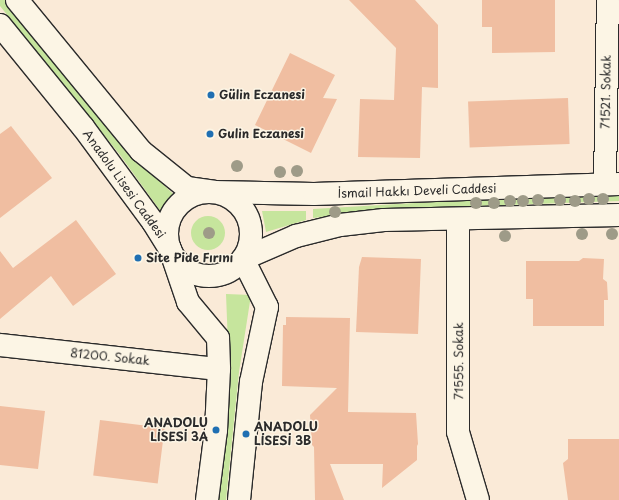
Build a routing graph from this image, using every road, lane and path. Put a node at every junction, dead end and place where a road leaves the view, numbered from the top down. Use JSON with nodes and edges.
{"nodes":[{"id":1,"x":17,"y":0,"type":"edge"},
{"id":2,"x":608,"y":0,"type":"edge"},
{"id":3,"x":0,"y":25,"type":"edge"},
{"id":4,"x":612,"y":184,"type":"edge"},
{"id":5,"x":214,"y":192,"type":"junction"},
{"id":6,"x":619,"y":215,"type":"edge"},
{"id":7,"x":458,"y":219,"type":"junction"},
{"id":8,"x":170,"y":249,"type":"junction"},
{"id":9,"x":243,"y":259,"type":"junction"},
{"id":10,"x":0,"y":345,"type":"edge"},
{"id":11,"x":219,"y":370,"type":"junction"},
{"id":12,"x":208,"y":500,"type":"edge"},
{"id":13,"x":240,"y":500,"type":"edge"},
{"id":14,"x":478,"y":500,"type":"edge"}],
"edges":[{"from":1,"to":5,"type":"street"},
{"from":2,"to":4,"type":"street","name":"71521. Sokak"},
{"from":3,"to":8,"type":"street","name":"Anadolu Lisesi Caddesi"},
{"from":4,"to":5,"type":"street","name":"İsmail Hakkı Develi Caddesi"},
{"from":5,"to":8,"type":"street"},
{"from":5,"to":9,"type":"street"},
{"from":6,"to":7,"type":"street"},
{"from":7,"to":9,"type":"street"},
{"from":7,"to":14,"type":"street","name":"71555. Sokak"},
{"from":8,"to":9,"type":"street"},
{"from":8,"to":11,"type":"street","name":"Anadolu Lisesi Caddesi"},
{"from":9,"to":13,"type":"street"},
{"from":10,"to":11,"type":"street","name":"81200. Sokak"},
{"from":11,"to":12,"type":"street","name":"Anadolu Lisesi Caddesi"}]}
